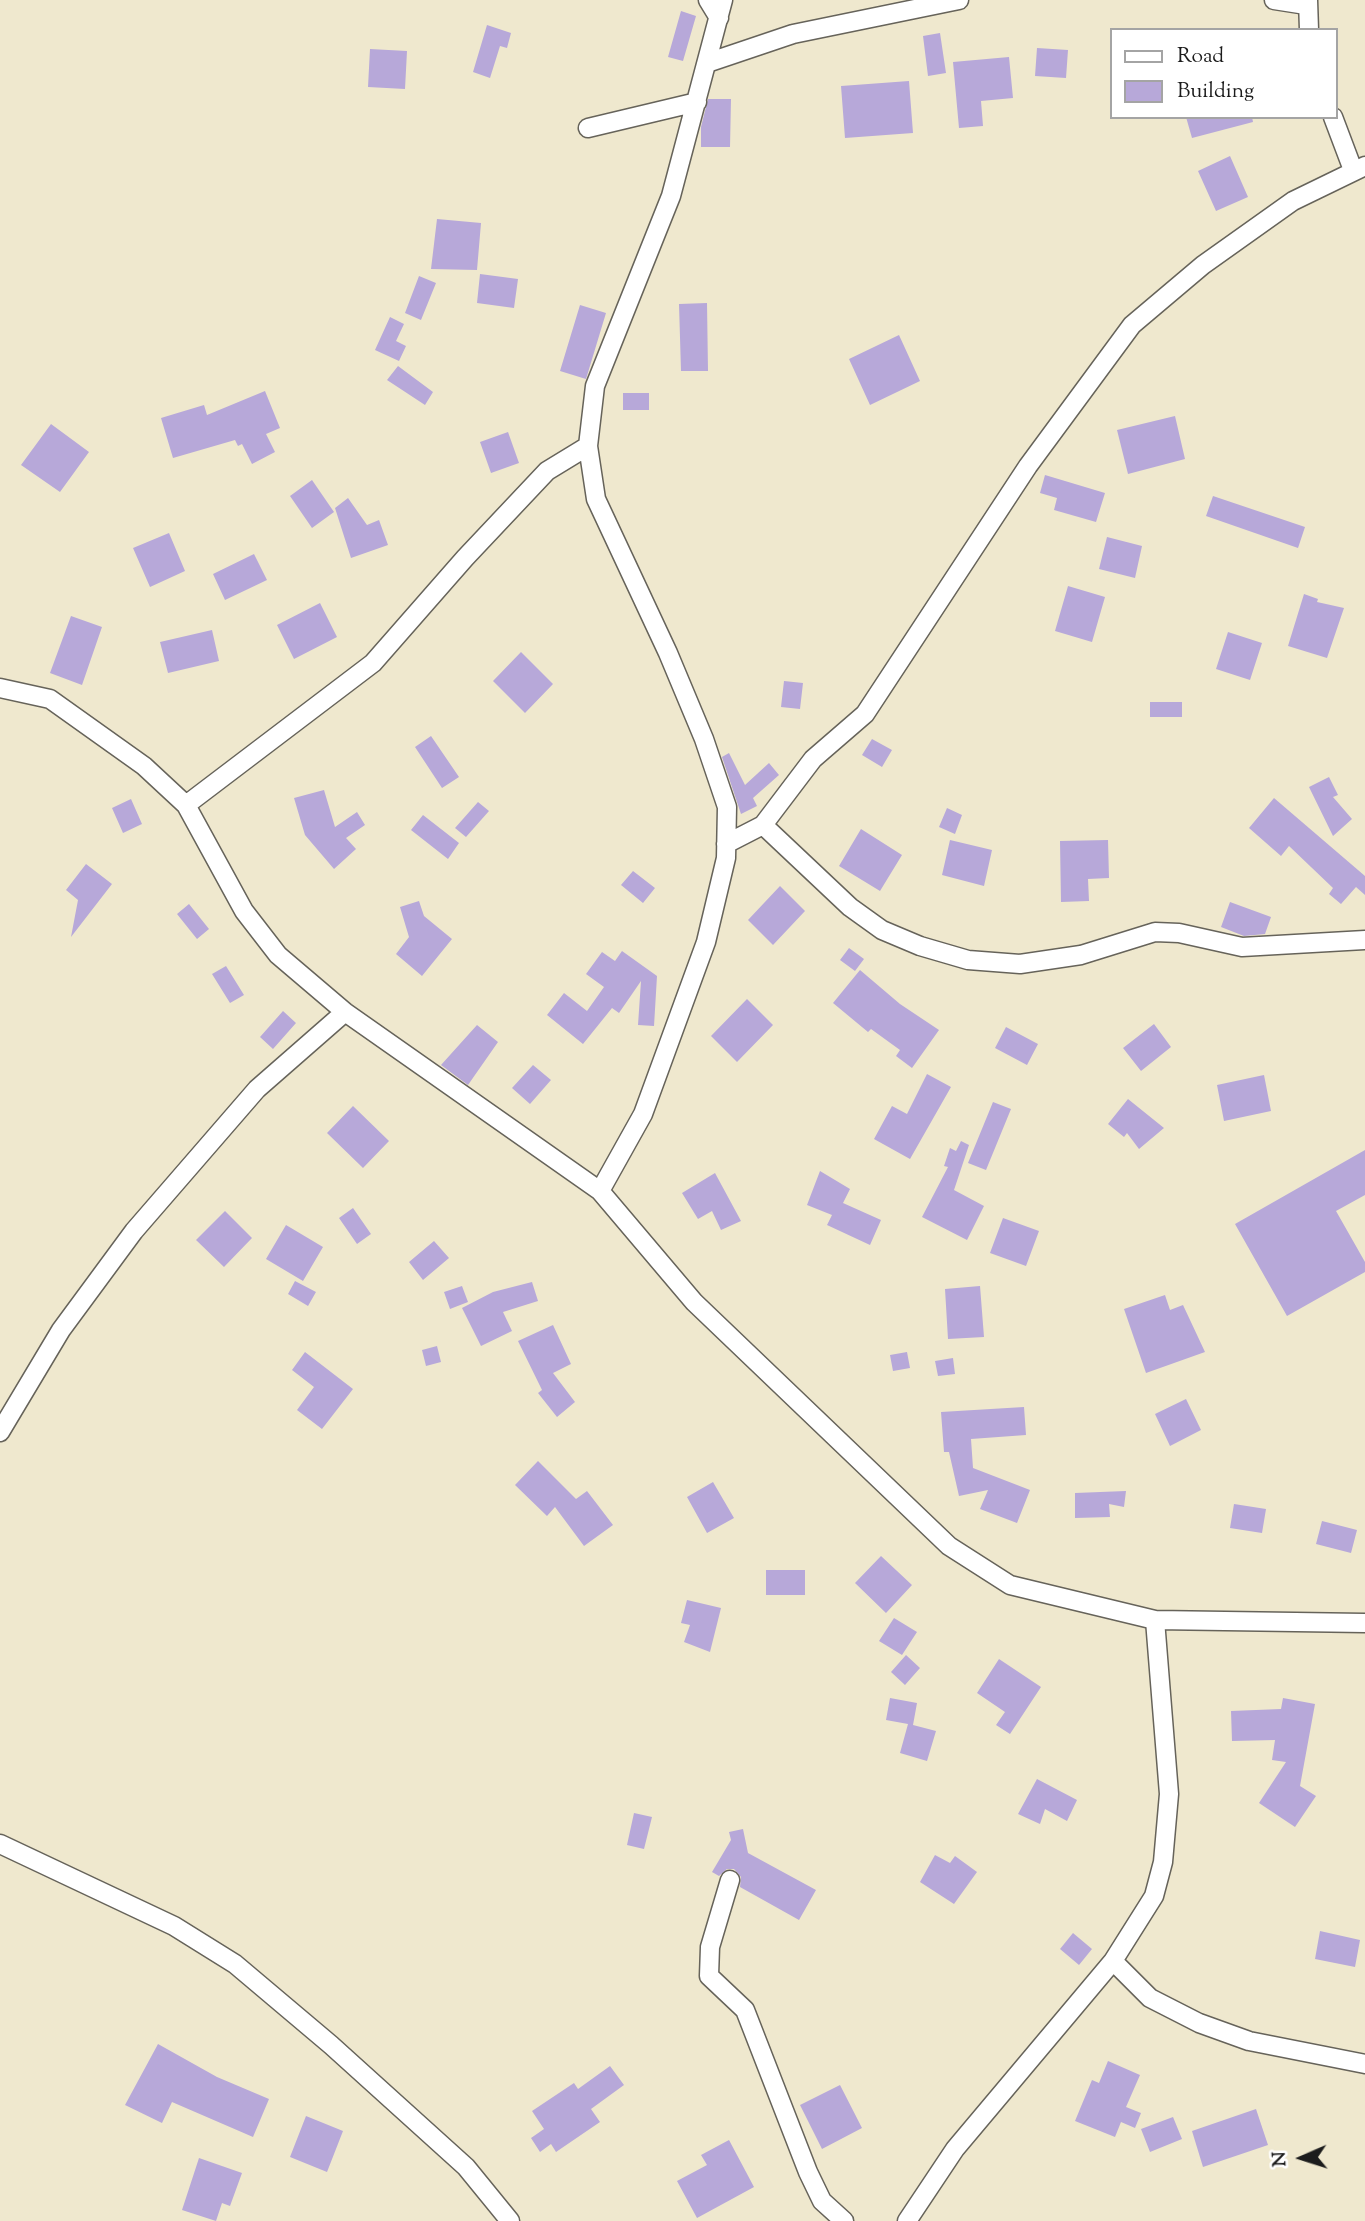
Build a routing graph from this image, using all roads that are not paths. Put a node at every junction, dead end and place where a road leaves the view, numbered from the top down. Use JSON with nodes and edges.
{"nodes":[{"id":1,"x":708,"y":0,"type":"edge"},
{"id":2,"x":723,"y":0,"type":"edge"},
{"id":3,"x":959,"y":0,"type":"edge"},
{"id":4,"x":1274,"y":0,"type":"edge"},
{"id":5,"x":1307,"y":2,"type":"edge"},
{"id":6,"x":719,"y":18,"type":"junction"},
{"id":7,"x":1309,"y":28,"type":"edge"},
{"id":8,"x":707,"y":63,"type":"junction"},
{"id":9,"x":697,"y":102,"type":"junction"},
{"id":10,"x":1334,"y":119,"type":"edge"},
{"id":11,"x":588,"y":128,"type":"dead end"},
{"id":12,"x":1359,"y":168,"type":"edge"},
{"id":13,"x":587,"y":446,"type":"junction"},
{"id":14,"x":0,"y":688,"type":"edge"},
{"id":15,"x":187,"y":805,"type":"junction"},
{"id":16,"x":763,"y":825,"type":"junction"},
{"id":17,"x":726,"y":844,"type":"junction"},
{"id":18,"x":1365,"y":940,"type":"edge"},
{"id":19,"x":345,"y":1012,"type":"junction"},
{"id":20,"x":600,"y":1191,"type":"junction"},
{"id":21,"x":0,"y":1432,"type":"edge"},
{"id":22,"x":1154,"y":1620,"type":"junction"},
{"id":23,"x":1365,"y":1623,"type":"edge"},
{"id":24,"x":0,"y":1844,"type":"edge"},
{"id":25,"x":730,"y":1880,"type":"dead end"},
{"id":26,"x":1113,"y":1961,"type":"junction"},
{"id":27,"x":1365,"y":2064,"type":"edge"},
{"id":28,"x":510,"y":2221,"type":"edge"},
{"id":29,"x":844,"y":2221,"type":"edge"},
{"id":30,"x":907,"y":2221,"type":"edge"}],
"edges":[{"from":1,"to":6,"type":"street"},
{"from":2,"to":6,"type":"street"},
{"from":3,"to":8,"type":"street"},
{"from":4,"to":5,"type":"street"},
{"from":5,"to":7,"type":"street"},
{"from":6,"to":8,"type":"street"},
{"from":8,"to":9,"type":"street"},
{"from":9,"to":11,"type":"street"},
{"from":9,"to":13,"type":"street"},
{"from":10,"to":12,"type":"street"},
{"from":12,"to":16,"type":"street"},
{"from":13,"to":15,"type":"street"},
{"from":13,"to":17,"type":"street"},
{"from":14,"to":15,"type":"street"},
{"from":15,"to":19,"type":"street"},
{"from":16,"to":17,"type":"street"},
{"from":16,"to":18,"type":"street"},
{"from":17,"to":20,"type":"street"},
{"from":19,"to":20,"type":"street"},
{"from":19,"to":21,"type":"street"},
{"from":20,"to":22,"type":"street"},
{"from":22,"to":23,"type":"street"},
{"from":22,"to":26,"type":"street"},
{"from":24,"to":28,"type":"street"},
{"from":25,"to":29,"type":"street"},
{"from":26,"to":27,"type":"street"},
{"from":26,"to":30,"type":"street"}]}
